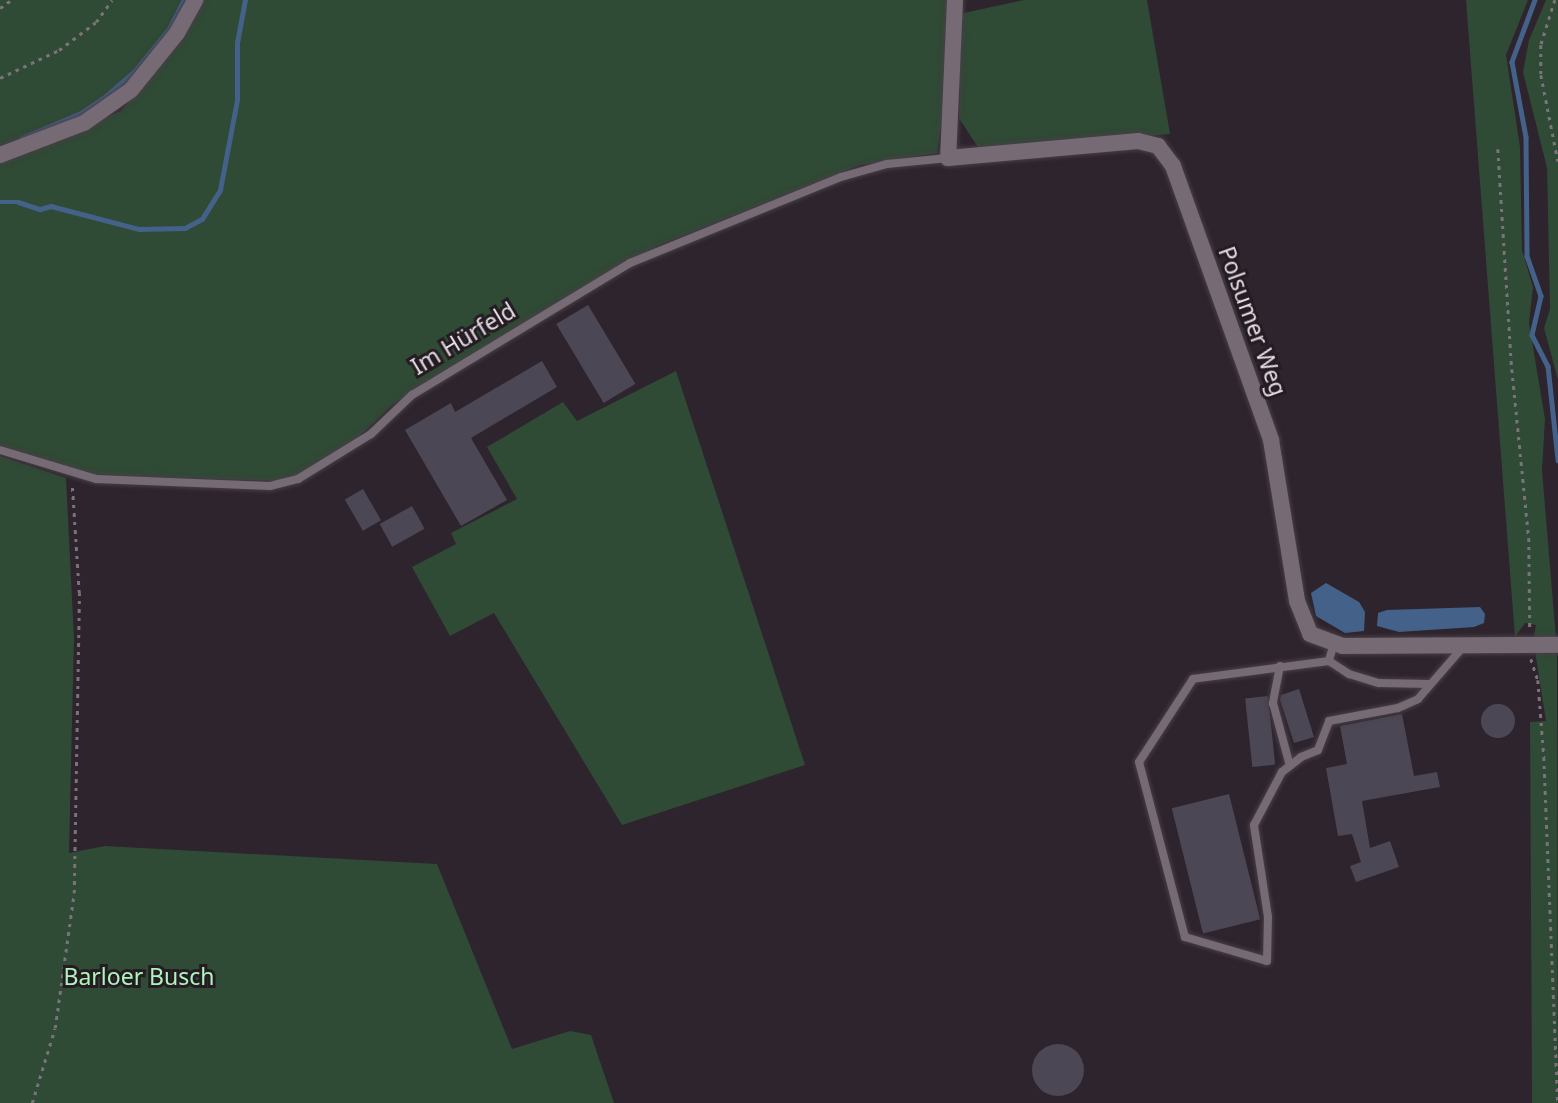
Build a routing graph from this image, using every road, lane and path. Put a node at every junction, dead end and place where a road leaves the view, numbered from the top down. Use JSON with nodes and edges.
{"nodes":[{"id":1,"x":12,"y":0,"type":"edge"},
{"id":2,"x":112,"y":0,"type":"edge"},
{"id":3,"x":195,"y":0,"type":"edge"},
{"id":4,"x":955,"y":0,"type":"edge"},
{"id":5,"x":1555,"y":0,"type":"edge"},
{"id":6,"x":0,"y":8,"type":"edge"},
{"id":7,"x":0,"y":78,"type":"edge"},
{"id":8,"x":1498,"y":149,"type":"dead end"},
{"id":9,"x":0,"y":155,"type":"edge"},
{"id":10,"x":948,"y":158,"type":"junction"},
{"id":11,"x":1558,"y":161,"type":"edge"},
{"id":12,"x":0,"y":450,"type":"edge"},
{"id":13,"x":71,"y":474,"type":"junction"},
{"id":14,"x":1334,"y":643,"type":"junction"},
{"id":15,"x":1558,"y":645,"type":"edge"},
{"id":16,"x":1464,"y":646,"type":"junction"},
{"id":17,"x":1531,"y":646,"type":"junction"},
{"id":18,"x":1329,"y":661,"type":"junction"},
{"id":19,"x":1280,"y":666,"type":"junction"},
{"id":20,"x":1430,"y":684,"type":"junction"},
{"id":21,"x":1290,"y":766,"type":"junction"},
{"id":22,"x":32,"y":1103,"type":"edge"},
{"id":23,"x":1558,"y":1103,"type":"edge"}],
"edges":[{"from":1,"to":6,"type":"path"},
{"from":2,"to":7,"type":"path"},
{"from":3,"to":9,"type":"street"},
{"from":4,"to":10,"type":"street"},
{"from":5,"to":11,"type":"path"},
{"from":8,"to":17,"type":"path"},
{"from":10,"to":13,"type":"lane","name":"Im Hürfeld"},
{"from":10,"to":14,"type":"street","name":"Polsumer Weg"},
{"from":12,"to":13,"type":"lane","name":"Im Hürfeld"},
{"from":13,"to":22,"type":"path"},
{"from":14,"to":16,"type":"street"},
{"from":14,"to":18,"type":"lane"},
{"from":15,"to":17,"type":"street"},
{"from":16,"to":17,"type":"street"},
{"from":16,"to":20,"type":"lane"},
{"from":17,"to":23,"type":"path"},
{"from":18,"to":19,"type":"lane"},
{"from":18,"to":20,"type":"lane"},
{"from":19,"to":21,"type":"lane"},
{"from":19,"to":21,"type":"lane"},
{"from":20,"to":21,"type":"lane"}]}
